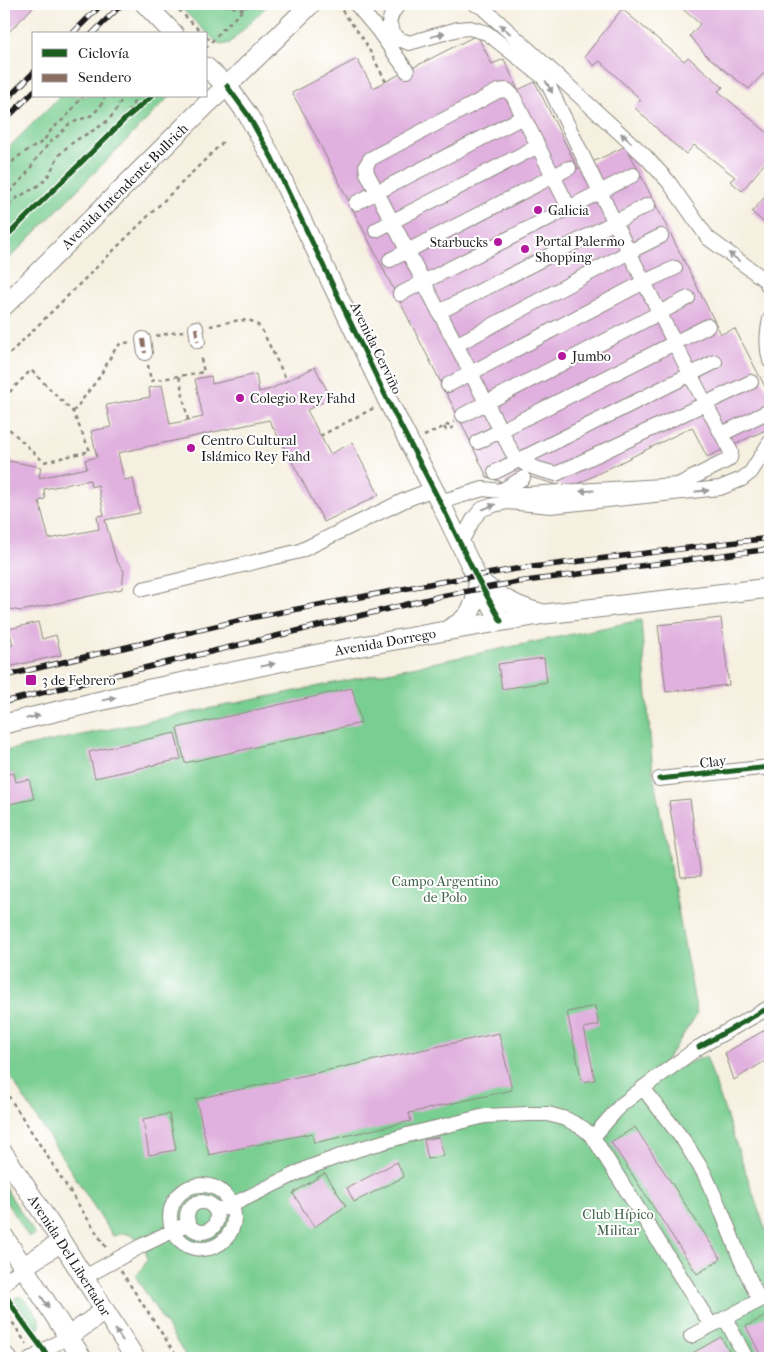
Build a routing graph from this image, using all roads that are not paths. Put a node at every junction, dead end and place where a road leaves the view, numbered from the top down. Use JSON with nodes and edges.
{"nodes":[{"id":1,"x":145,"y":4,"type":"edge"},
{"id":2,"x":311,"y":4,"type":"edge"},
{"id":3,"x":356,"y":4,"type":"edge"},
{"id":4,"x":399,"y":4,"type":"edge"},
{"id":5,"x":475,"y":4,"type":"edge"},
{"id":6,"x":377,"y":29,"type":"junction"},
{"id":7,"x":172,"y":32,"type":"edge"},
{"id":8,"x":394,"y":34,"type":"junction"},
{"id":9,"x":208,"y":68,"type":"edge"},
{"id":10,"x":407,"y":71,"type":"dead end"},
{"id":11,"x":227,"y":86,"type":"junction"},
{"id":12,"x":523,"y":117,"type":"junction"},
{"id":13,"x":538,"y":146,"type":"junction"},
{"id":14,"x":570,"y":168,"type":"dead end"},
{"id":15,"x":633,"y":175,"type":"dead end"},
{"id":16,"x":553,"y":176,"type":"junction"},
{"id":17,"x":599,"y":190,"type":"junction"},
{"id":18,"x":377,"y":192,"type":"junction"},
{"id":19,"x":356,"y":203,"type":"dead end"},
{"id":20,"x":648,"y":204,"type":"dead end"},
{"id":21,"x":569,"y":208,"type":"junction"},
{"id":22,"x":392,"y":221,"type":"junction"},
{"id":23,"x":614,"y":221,"type":"junction"},
{"id":24,"x":376,"y":230,"type":"dead end"},
{"id":25,"x":661,"y":236,"type":"dead end"},
{"id":26,"x":408,"y":252,"type":"junction"},
{"id":27,"x":629,"y":252,"type":"junction"},
{"id":28,"x":390,"y":260,"type":"dead end"},
{"id":29,"x":674,"y":268,"type":"dead end"},
{"id":30,"x":424,"y":282,"type":"junction"},
{"id":31,"x":644,"y":282,"type":"junction"},
{"id":32,"x":770,"y":289,"type":"edge"},
{"id":33,"x":400,"y":294,"type":"dead end"},
{"id":34,"x":688,"y":298,"type":"dead end"},
{"id":35,"x":4,"y":306,"type":"edge"},
{"id":36,"x":439,"y":312,"type":"junction"},
{"id":37,"x":660,"y":312,"type":"junction"},
{"id":38,"x":770,"y":319,"type":"edge"},
{"id":39,"x":708,"y":326,"type":"dead end"},
{"id":40,"x":143,"y":339,"type":"road end"},
{"id":41,"x":674,"y":342,"type":"junction"},
{"id":42,"x":456,"y":345,"type":"junction"},
{"id":43,"x":146,"y":353,"type":"road end"},
{"id":44,"x":770,"y":361,"type":"edge"},
{"id":45,"x":716,"y":362,"type":"dead end"},
{"id":46,"x":471,"y":373,"type":"junction"},
{"id":47,"x":690,"y":374,"type":"junction"},
{"id":48,"x":751,"y":382,"type":"dead end"},
{"id":49,"x":448,"y":385,"type":"dead end"},
{"id":50,"x":486,"y":403,"type":"junction"},
{"id":51,"x":705,"y":403,"type":"junction"},
{"id":52,"x":764,"y":413,"type":"dead end"},
{"id":53,"x":460,"y":418,"type":"road end"},
{"id":54,"x":500,"y":430,"type":"junction"},
{"id":55,"x":723,"y":436,"type":"junction"},
{"id":56,"x":478,"y":442,"type":"dead end"},
{"id":57,"x":770,"y":442,"type":"edge"},
{"id":58,"x":518,"y":460,"type":"junction"},
{"id":59,"x":494,"y":472,"type":"dead end"},
{"id":60,"x":523,"y":478,"type":"dead end"},
{"id":61,"x":502,"y":490,"type":"junction"},
{"id":62,"x":437,"y":496,"type":"junction"},
{"id":63,"x":460,"y":544,"type":"junction"},
{"id":64,"x":478,"y":580,"type":"junction"},
{"id":65,"x":770,"y":588,"type":"edge"},
{"id":66,"x":144,"y":589,"type":"dead end"},
{"id":67,"x":545,"y":614,"type":"junction"},
{"id":68,"x":501,"y":621,"type":"junction"},
{"id":69,"x":445,"y":631,"type":"junction"},
{"id":70,"x":4,"y":724,"type":"edge"},
{"id":71,"x":770,"y":766,"type":"edge"},
{"id":72,"x":659,"y":779,"type":"dead end"},
{"id":73,"x":770,"y":1007,"type":"edge"},
{"id":74,"x":643,"y":1088,"type":"junction"},
{"id":75,"x":593,"y":1137,"type":"junction"},
{"id":76,"x":4,"y":1154,"type":"edge"},
{"id":77,"x":189,"y":1188,"type":"junction"},
{"id":78,"x":196,"y":1203,"type":"junction"},
{"id":79,"x":232,"y":1205,"type":"junction"},
{"id":80,"x":216,"y":1211,"type":"junction"},
{"id":81,"x":189,"y":1223,"type":"junction"},
{"id":82,"x":174,"y":1231,"type":"junction"},
{"id":83,"x":209,"y":1231,"type":"junction"},
{"id":84,"x":4,"y":1237,"type":"edge"},
{"id":85,"x":61,"y":1242,"type":"junction"},
{"id":86,"x":215,"y":1246,"type":"junction"},
{"id":87,"x":23,"y":1268,"type":"junction"},
{"id":88,"x":83,"y":1278,"type":"junction"},
{"id":89,"x":4,"y":1284,"type":"edge"},
{"id":90,"x":765,"y":1298,"type":"edge"},
{"id":91,"x":104,"y":1311,"type":"junction"},
{"id":92,"x":725,"y":1318,"type":"junction"},
{"id":93,"x":711,"y":1325,"type":"junction"},
{"id":94,"x":68,"y":1336,"type":"junction"},
{"id":95,"x":691,"y":1336,"type":"dead end"},
{"id":96,"x":4,"y":1352,"type":"edge"},
{"id":97,"x":10,"y":1358,"type":"edge"},
{"id":98,"x":33,"y":1358,"type":"edge"},
{"id":99,"x":82,"y":1358,"type":"edge"},
{"id":100,"x":135,"y":1358,"type":"edge"},
{"id":101,"x":746,"y":1358,"type":"edge"}],
"edges":[{"from":1,"to":7,"type":"main road"},
{"from":2,"to":11,"type":"main road","name":"Avenida Intendente Bullrich"},
{"from":3,"to":6,"type":"street"},
{"from":4,"to":8,"type":"street"},
{"from":32,"to":5,"type":"street","one_way":true},
{"from":6,"to":8,"type":"street"},
{"from":6,"to":10,"type":"street"},
{"from":8,"to":17,"type":"street","one_way":true},
{"from":9,"to":11,"type":"main road","name":"Avenida Cerviño"},
{"from":11,"to":35,"type":"main road","name":"Avenida Intendente Bullrich"},
{"from":11,"to":62,"type":"main road","name":"Avenida Cerviño"},
{"from":12,"to":13,"type":"street"},
{"from":12,"to":18,"type":"street"},
{"from":12,"to":18,"type":"street"},
{"from":13,"to":16,"type":"street"},
{"from":13,"to":22,"type":"street"},
{"from":14,"to":16,"type":"street"},
{"from":15,"to":17,"type":"street"},
{"from":16,"to":21,"type":"street"},
{"from":16,"to":26,"type":"street"},
{"from":17,"to":21,"type":"street"},
{"from":17,"to":23,"type":"street"},
{"from":18,"to":19,"type":"street"},
{"from":18,"to":22,"type":"street"},
{"from":20,"to":23,"type":"street"},
{"from":21,"to":30,"type":"street"},
{"from":22,"to":24,"type":"street"},
{"from":22,"to":26,"type":"street"},
{"from":23,"to":27,"type":"street"},
{"from":23,"to":36,"type":"street"},
{"from":25,"to":27,"type":"street"},
{"from":26,"to":28,"type":"street"},
{"from":26,"to":30,"type":"street"},
{"from":27,"to":31,"type":"street"},
{"from":27,"to":42,"type":"street"},
{"from":29,"to":31,"type":"street"},
{"from":30,"to":33,"type":"street"},
{"from":30,"to":36,"type":"street"},
{"from":31,"to":37,"type":"street"},
{"from":31,"to":46,"type":"street"},
{"from":34,"to":37,"type":"street"},
{"from":36,"to":42,"type":"street"},
{"from":37,"to":41,"type":"street"},
{"from":37,"to":50,"type":"street"},
{"from":38,"to":44,"type":"street"},
{"from":39,"to":41,"type":"street"},
{"from":40,"to":43,"type":"street"},
{"from":41,"to":47,"type":"street"},
{"from":41,"to":54,"type":"street"},
{"from":42,"to":46,"type":"street"},
{"from":45,"to":47,"type":"street"},
{"from":46,"to":49,"type":"street"},
{"from":46,"to":50,"type":"street"},
{"from":47,"to":51,"type":"street"},
{"from":47,"to":58,"type":"street"},
{"from":48,"to":51,"type":"street"},
{"from":50,"to":53,"type":"street"},
{"from":50,"to":54,"type":"street"},
{"from":51,"to":55,"type":"street"},
{"from":51,"to":58,"type":"street"},
{"from":52,"to":55,"type":"street"},
{"from":54,"to":56,"type":"street"},
{"from":54,"to":58,"type":"street"},
{"from":55,"to":61,"type":"street","one_way":true},
{"from":63,"to":57,"type":"street","one_way":true},
{"from":58,"to":59,"type":"street"},
{"from":60,"to":61,"type":"street"},
{"from":61,"to":62,"type":"street"},
{"from":62,"to":63,"type":"main road","name":"Avenida Cerviño"},
{"from":62,"to":66,"type":"street"},
{"from":63,"to":64,"type":"main road","name":"Avenida Cerviño"},
{"from":64,"to":67,"type":"main road"},
{"from":64,"to":68,"type":"main road","name":"Avenida Cerviño"},
{"from":64,"to":69,"type":"main road"},
{"from":65,"to":67,"type":"main road","name":"Avenida Dorrego"},
{"from":67,"to":68,"type":"main road","name":"Avenida Dorrego"},
{"from":68,"to":69,"type":"main road","name":"Avenida Dorrego"},
{"from":70,"to":69,"type":"main road","name":"Avenida Dorrego","one_way":true},
{"from":71,"to":72,"type":"street","name":"Clay"},
{"from":73,"to":74,"type":"street"},
{"from":74,"to":75,"type":"street"},
{"from":74,"to":90,"type":"street"},
{"from":75,"to":79,"type":"street"},
{"from":75,"to":93,"type":"street"},
{"from":76,"to":85,"type":"main road","name":"Avenida Del Libertador"},
{"from":77,"to":78,"type":"street"},
{"from":77,"to":79,"type":"street"},
{"from":77,"to":82,"type":"street"},
{"from":78,"to":80,"type":"street"},
{"from":78,"to":81,"type":"street"},
{"from":79,"to":80,"type":"street"},
{"from":79,"to":86,"type":"street"},
{"from":80,"to":83,"type":"street"},
{"from":81,"to":82,"type":"street"},
{"from":81,"to":83,"type":"street"},
{"from":82,"to":86,"type":"street"},
{"from":82,"to":88,"type":"street"},
{"from":83,"to":86,"type":"street"},
{"from":84,"to":87,"type":"main road"},
{"from":85,"to":87,"type":"main road"},
{"from":85,"to":88,"type":"main road","name":"Avenida Del Libertador"},
{"from":87,"to":89,"type":"street"},
{"from":87,"to":94,"type":"main road","one_way":true},
{"from":88,"to":91,"type":"main road","name":"Avenida Del Libertador"},
{"from":90,"to":92,"type":"street"},
{"from":91,"to":94,"type":"main road"},
{"from":100,"to":91,"type":"main road","name":"Avenida Del Libertador","one_way":true},
{"from":92,"to":93,"type":"street"},
{"from":92,"to":101,"type":"street"},
{"from":93,"to":95,"type":"street"},
{"from":94,"to":98,"type":"street"},
{"from":94,"to":99,"type":"main road"},
{"from":96,"to":97,"type":"street"}]}
